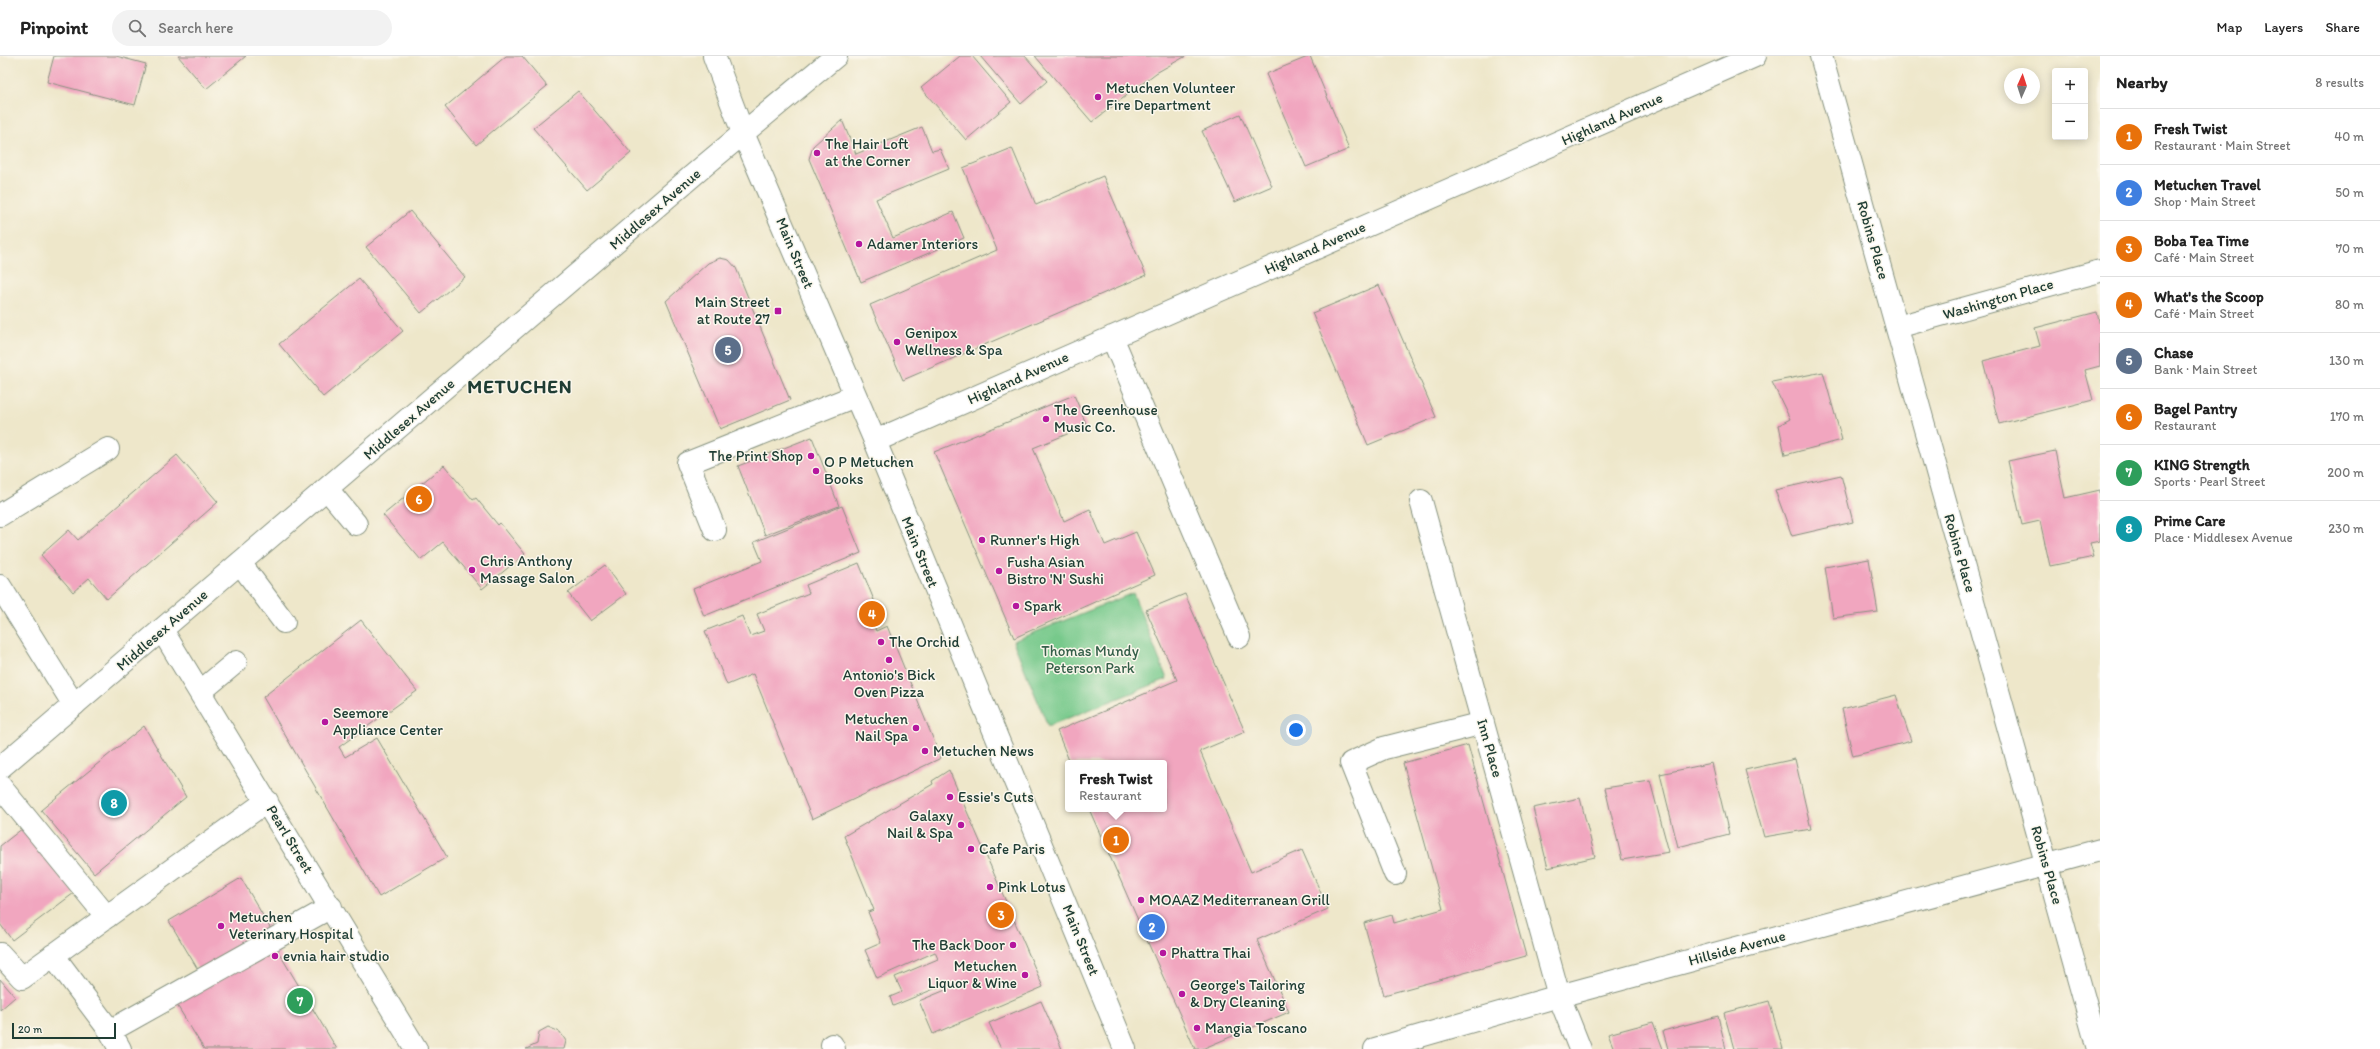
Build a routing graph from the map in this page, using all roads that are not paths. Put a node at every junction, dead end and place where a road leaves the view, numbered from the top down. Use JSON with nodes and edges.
{"nodes":[{"id":1,"x":714,"y":56,"type":"edge"},
{"id":2,"x":836,"y":56,"type":"edge"},
{"id":3,"x":1755,"y":56,"type":"edge"},
{"id":4,"x":1821,"y":56,"type":"edge"},
{"id":5,"x":743,"y":133,"type":"junction"},
{"id":6,"x":2100,"y":271,"type":"edge"},
{"id":7,"x":1897,"y":327,"type":"junction"},
{"id":8,"x":1112,"y":337,"type":"junction"},
{"id":9,"x":855,"y":396,"type":"junction"},
{"id":10,"x":875,"y":441,"type":"junction"},
{"id":11,"x":108,"y":449,"type":"dead end"},
{"id":12,"x":327,"y":489,"type":"junction"},
{"id":13,"x":1421,"y":501,"type":"dead end"},
{"id":14,"x":0,"y":515,"type":"edge"},
{"id":15,"x":356,"y":524,"type":"dead end"},
{"id":16,"x":715,"y":530,"type":"dead end"},
{"id":17,"x":240,"y":563,"type":"junction"},
{"id":18,"x":0,"y":586,"type":"edge"},
{"id":19,"x":284,"y":622,"type":"dead end"},
{"id":20,"x":162,"y":630,"type":"junction"},
{"id":21,"x":1239,"y":637,"type":"dead end"},
{"id":22,"x":236,"y":662,"type":"dead end"},
{"id":23,"x":200,"y":692,"type":"junction"},
{"id":24,"x":74,"y":705,"type":"junction"},
{"id":25,"x":1483,"y":723,"type":"junction"},
{"id":26,"x":0,"y":768,"type":"edge"},
{"id":27,"x":0,"y":786,"type":"edge"},
{"id":28,"x":267,"y":801,"type":"junction"},
{"id":29,"x":2100,"y":850,"type":"edge"},
{"id":30,"x":2047,"y":865,"type":"junction"},
{"id":31,"x":1395,"y":874,"type":"dead end"},
{"id":32,"x":330,"y":907,"type":"junction"},
{"id":33,"x":107,"y":917,"type":"junction"},
{"id":34,"x":0,"y":954,"type":"edge"},
{"id":35,"x":53,"y":955,"type":"junction"},
{"id":36,"x":1559,"y":996,"type":"junction"},
{"id":37,"x":115,"y":1040,"type":"edge"},
{"id":38,"x":416,"y":1049,"type":"edge"},
{"id":39,"x":1126,"y":1049,"type":"edge"},
{"id":40,"x":1375,"y":1049,"type":"edge"},
{"id":41,"x":1580,"y":1049,"type":"edge"},
{"id":42,"x":2098,"y":1049,"type":"edge"}],
"edges":[{"from":1,"to":5,"type":"street","name":"Main Street"},
{"from":2,"to":5,"type":"street","name":"Middlesex Avenue"},
{"from":3,"to":8,"type":"street","name":"Highland Avenue"},
{"from":4,"to":7,"type":"street","name":"Robins Place"},
{"from":5,"to":9,"type":"street","name":"Main Street"},
{"from":5,"to":12,"type":"street","name":"Middlesex Avenue"},
{"from":6,"to":7,"type":"street","name":"Washington Place"},
{"from":7,"to":30,"type":"street","name":"Robins Place"},
{"from":8,"to":10,"type":"street","name":"Highland Avenue"},
{"from":8,"to":21,"type":"street"},
{"from":9,"to":10,"type":"street","name":"Main Street"},
{"from":9,"to":16,"type":"street"},
{"from":10,"to":39,"type":"street","name":"Main Street"},
{"from":11,"to":14,"type":"street"},
{"from":12,"to":15,"type":"street"},
{"from":12,"to":17,"type":"street","name":"Middlesex Avenue"},
{"from":13,"to":25,"type":"street","name":"Inn Place"},
{"from":17,"to":19,"type":"street"},
{"from":17,"to":20,"type":"street","name":"Middlesex Avenue"},
{"from":18,"to":24,"type":"street"},
{"from":20,"to":23,"type":"street","name":"Pearl Street"},
{"from":20,"to":24,"type":"street","name":"Middlesex Avenue"},
{"from":22,"to":23,"type":"street"},
{"from":23,"to":28,"type":"street","name":"Pearl Street"},
{"from":24,"to":26,"type":"street","name":"Middlesex Avenue"},
{"from":25,"to":31,"type":"street"},
{"from":25,"to":36,"type":"street","name":"Inn Place"},
{"from":27,"to":33,"type":"street"},
{"from":28,"to":32,"type":"street","name":"Pearl Street"},
{"from":28,"to":33,"type":"street"},
{"from":29,"to":30,"type":"street","name":"Hillside Avenue"},
{"from":30,"to":36,"type":"street","name":"Hillside Avenue"},
{"from":30,"to":42,"type":"street","name":"Robins Place"},
{"from":32,"to":37,"type":"street"},
{"from":32,"to":38,"type":"street","name":"Pearl Street"},
{"from":33,"to":35,"type":"street"},
{"from":34,"to":35,"type":"street"},
{"from":35,"to":37,"type":"street"},
{"from":36,"to":40,"type":"street","name":"Hillside Avenue"},
{"from":36,"to":41,"type":"street","name":"Inn Place"}]}
